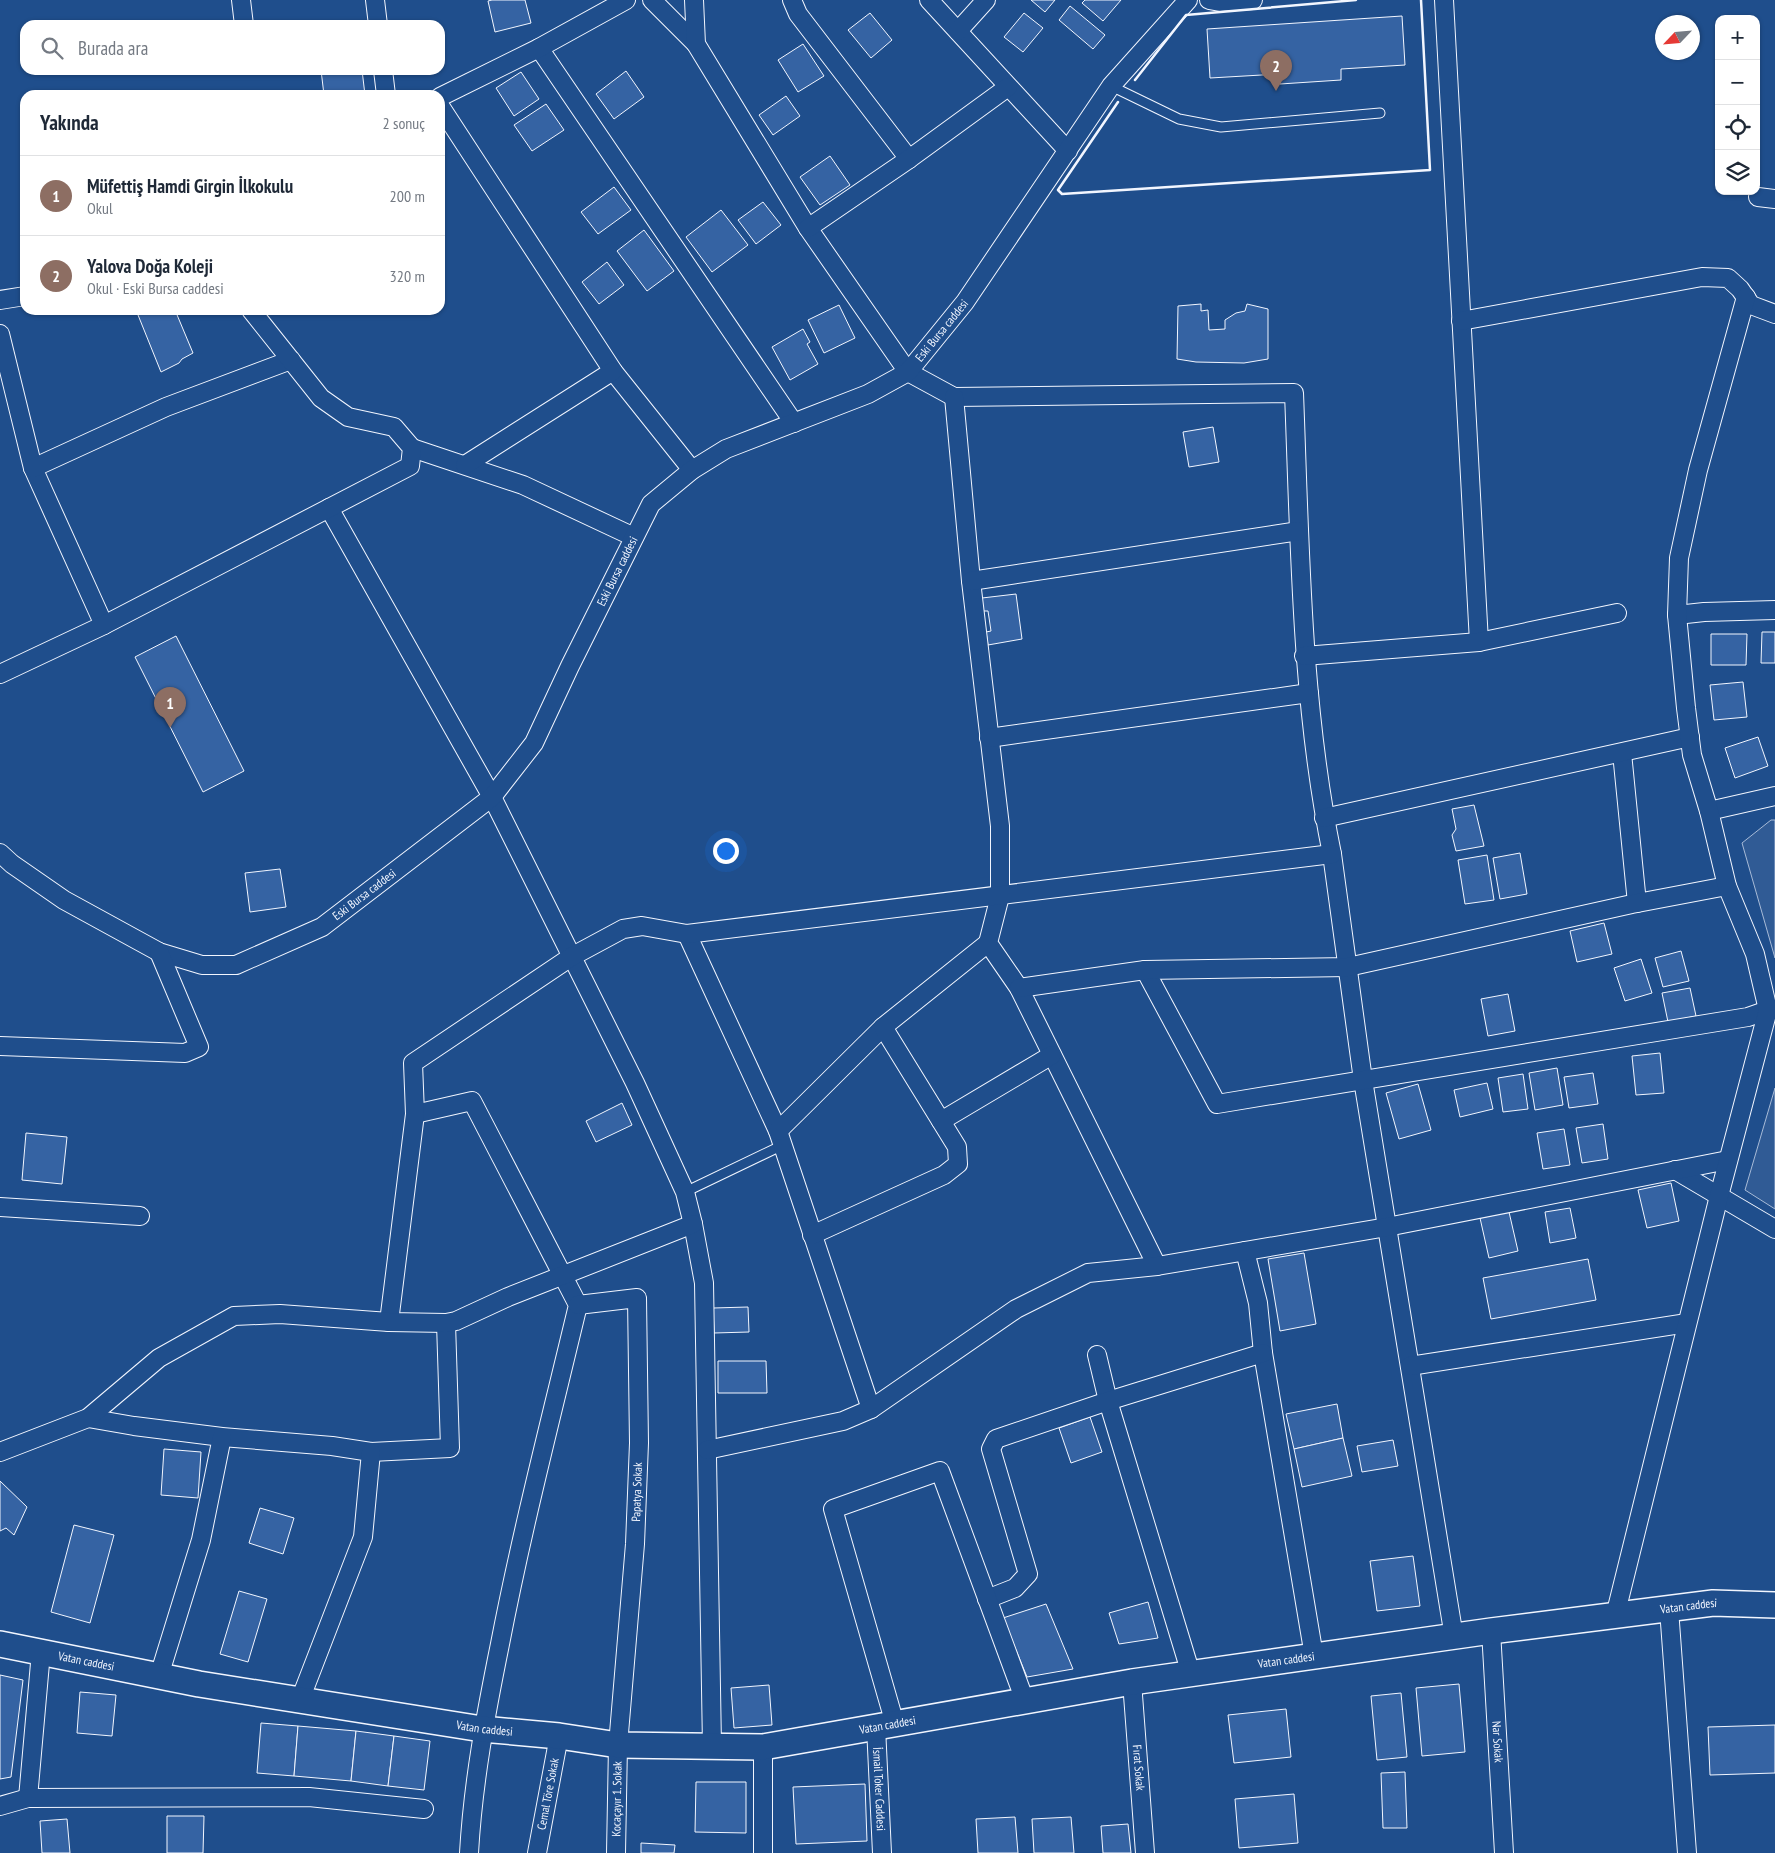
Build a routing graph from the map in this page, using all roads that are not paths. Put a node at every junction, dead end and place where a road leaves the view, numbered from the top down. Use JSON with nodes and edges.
{"nodes":[{"id":1,"x":241,"y":0,"type":"edge"},
{"id":2,"x":375,"y":0,"type":"edge"},
{"id":3,"x":626,"y":0,"type":"edge"},
{"id":4,"x":652,"y":0,"type":"edge"},
{"id":5,"x":694,"y":0,"type":"edge"},
{"id":6,"x":792,"y":0,"type":"edge"},
{"id":7,"x":929,"y":0,"type":"edge"},
{"id":8,"x":986,"y":0,"type":"edge"},
{"id":9,"x":1188,"y":0,"type":"edge"},
{"id":10,"x":1208,"y":0,"type":"edge"},
{"id":11,"x":1253,"y":0,"type":"edge"},
{"id":12,"x":1444,"y":0,"type":"edge"},
{"id":13,"x":243,"y":20,"type":"edge"},
{"id":14,"x":377,"y":20,"type":"edge"},
{"id":15,"x":958,"y":31,"type":"junction"},
{"id":16,"x":696,"y":44,"type":"junction"},
{"id":17,"x":539,"y":48,"type":"junction"},
{"id":18,"x":384,"y":75,"type":"edge"},
{"id":19,"x":1111,"y":86,"type":"junction"},
{"id":20,"x":1008,"y":87,"type":"junction"},
{"id":21,"x":385,"y":90,"type":"edge"},
{"id":22,"x":445,"y":95,"type":"edge"},
{"id":23,"x":1380,"y":112,"type":"dead end"},
{"id":24,"x":445,"y":114,"type":"edge"},
{"id":25,"x":1068,"y":151,"type":"junction"},
{"id":26,"x":909,"y":159,"type":"junction"},
{"id":27,"x":808,"y":228,"type":"junction"},
{"id":28,"x":20,"y":297,"type":"edge"},
{"id":29,"x":1746,"y":297,"type":"junction"},
{"id":30,"x":0,"y":300,"type":"edge"},
{"id":31,"x":1775,"y":314,"type":"edge"},
{"id":32,"x":255,"y":315,"type":"edge"},
{"id":33,"x":1462,"y":321,"type":"junction"},
{"id":34,"x":0,"y":334,"type":"edge"},
{"id":35,"x":291,"y":360,"type":"junction"},
{"id":36,"x":613,"y":371,"type":"junction"},
{"id":37,"x":908,"y":372,"type":"junction"},
{"id":38,"x":954,"y":398,"type":"junction"},
{"id":39,"x":794,"y":422,"type":"junction"},
{"id":40,"x":412,"y":448,"type":"junction"},
{"id":41,"x":465,"y":465,"type":"junction"},
{"id":42,"x":33,"y":468,"type":"junction"},
{"id":43,"x":692,"y":470,"type":"junction"},
{"id":44,"x":329,"y":508,"type":"junction"},
{"id":45,"x":1299,"y":531,"type":"junction"},
{"id":46,"x":634,"y":537,"type":"junction"},
{"id":47,"x":971,"y":582,"type":"junction"},
{"id":48,"x":1775,"y":610,"type":"edge"},
{"id":49,"x":1618,"y":613,"type":"dead end"},
{"id":50,"x":1677,"y":615,"type":"junction"},
{"id":51,"x":104,"y":624,"type":"junction"},
{"id":52,"x":1480,"y":642,"type":"junction"},
{"id":53,"x":1304,"y":656,"type":"junction"},
{"id":54,"x":0,"y":674,"type":"edge"},
{"id":55,"x":1309,"y":693,"type":"junction"},
{"id":56,"x":1690,"y":737,"type":"junction"},
{"id":57,"x":989,"y":738,"type":"junction"},
{"id":58,"x":1622,"y":752,"type":"junction"},
{"id":59,"x":1775,"y":796,"type":"edge"},
{"id":60,"x":492,"y":797,"type":"junction"},
{"id":61,"x":1709,"y":811,"type":"junction"},
{"id":62,"x":1324,"y":818,"type":"junction"},
{"id":63,"x":0,"y":853,"type":"edge"},
{"id":64,"x":1332,"y":854,"type":"junction"},
{"id":65,"x":1727,"y":886,"type":"junction"},
{"id":66,"x":1000,"y":896,"type":"junction"},
{"id":67,"x":1637,"y":903,"type":"junction"},
{"id":68,"x":686,"y":934,"type":"junction"},
{"id":69,"x":988,"y":943,"type":"junction"},
{"id":70,"x":159,"y":952,"type":"junction"},
{"id":71,"x":571,"y":957,"type":"junction"},
{"id":72,"x":1348,"y":967,"type":"junction"},
{"id":73,"x":1145,"y":970,"type":"junction"},
{"id":74,"x":1019,"y":988,"type":"junction"},
{"id":75,"x":1768,"y":1010,"type":"junction"},
{"id":76,"x":883,"y":1027,"type":"junction"},
{"id":77,"x":0,"y":1046,"type":"edge"},
{"id":78,"x":1052,"y":1055,"type":"junction"},
{"id":79,"x":1363,"y":1080,"type":"junction"},
{"id":80,"x":415,"y":1114,"type":"junction"},
{"id":81,"x":941,"y":1121,"type":"junction"},
{"id":82,"x":781,"y":1138,"type":"junction"},
{"id":83,"x":1728,"y":1160,"type":"junction"},
{"id":84,"x":1675,"y":1170,"type":"junction"},
{"id":85,"x":685,"y":1192,"type":"junction"},
{"id":86,"x":1719,"y":1196,"type":"junction"},
{"id":87,"x":0,"y":1207,"type":"edge"},
{"id":88,"x":140,"y":1216,"type":"dead end"},
{"id":89,"x":693,"y":1224,"type":"junction"},
{"id":90,"x":1387,"y":1227,"type":"junction"},
{"id":91,"x":1775,"y":1229,"type":"edge"},
{"id":92,"x":812,"y":1234,"type":"junction"},
{"id":93,"x":1245,"y":1251,"type":"junction"},
{"id":94,"x":1158,"y":1266,"type":"junction"},
{"id":95,"x":562,"y":1275,"type":"junction"},
{"id":96,"x":578,"y":1305,"type":"junction"},
{"id":97,"x":389,"y":1322,"type":"junction"},
{"id":98,"x":446,"y":1323,"type":"junction"},
{"id":99,"x":1687,"y":1323,"type":"junction"},
{"id":100,"x":1263,"y":1353,"type":"junction"},
{"id":101,"x":1096,"y":1356,"type":"dead end"},
{"id":102,"x":1410,"y":1366,"type":"junction"},
{"id":103,"x":1108,"y":1401,"type":"junction"},
{"id":104,"x":871,"y":1409,"type":"junction"},
{"id":105,"x":88,"y":1418,"type":"junction"},
{"id":106,"x":222,"y":1437,"type":"junction"},
{"id":107,"x":707,"y":1450,"type":"junction"},
{"id":108,"x":0,"y":1452,"type":"edge"},
{"id":109,"x":371,"y":1452,"type":"junction"},
{"id":110,"x":987,"y":1599,"type":"junction"},
{"id":111,"x":1775,"y":1605,"type":"edge"},
{"id":112,"x":1669,"y":1609,"type":"junction"},
{"id":113,"x":1615,"y":1616,"type":"junction"},
{"id":114,"x":1491,"y":1631,"type":"junction"},
{"id":115,"x":1454,"y":1637,"type":"junction"},
{"id":116,"x":0,"y":1644,"type":"edge"},
{"id":117,"x":40,"y":1652,"type":"junction"},
{"id":118,"x":1314,"y":1656,"type":"junction"},
{"id":119,"x":1191,"y":1674,"type":"junction"},
{"id":120,"x":159,"y":1676,"type":"junction"},
{"id":121,"x":1132,"y":1682,"type":"junction"},
{"id":122,"x":300,"y":1700,"type":"junction"},
{"id":123,"x":1025,"y":1701,"type":"junction"},
{"id":124,"x":885,"y":1725,"type":"junction"},
{"id":125,"x":482,"y":1730,"type":"junction"},
{"id":126,"x":559,"y":1736,"type":"junction"},
{"id":127,"x":618,"y":1745,"type":"junction"},
{"id":128,"x":712,"y":1746,"type":"junction"},
{"id":129,"x":763,"y":1747,"type":"junction"},
{"id":130,"x":28,"y":1798,"type":"junction"},
{"id":131,"x":0,"y":1806,"type":"edge"},
{"id":132,"x":424,"y":1809,"type":"dead end"},
{"id":133,"x":469,"y":1853,"type":"edge"},
{"id":134,"x":537,"y":1853,"type":"edge"},
{"id":135,"x":616,"y":1853,"type":"edge"},
{"id":136,"x":763,"y":1853,"type":"edge"},
{"id":137,"x":882,"y":1853,"type":"edge"},
{"id":138,"x":1145,"y":1853,"type":"edge"},
{"id":139,"x":1504,"y":1853,"type":"edge"},
{"id":140,"x":1687,"y":1853,"type":"edge"}],
"edges":[{"from":1,"to":13,"type":"street"},
{"from":2,"to":14,"type":"street"},
{"from":3,"to":17,"type":"street"},
{"from":4,"to":16,"type":"street"},
{"from":5,"to":16,"type":"street"},
{"from":6,"to":26,"type":"street"},
{"from":7,"to":15,"type":"street"},
{"from":8,"to":15,"type":"street"},
{"from":9,"to":19,"type":"street","name":"Eski Bursa caddesi"},
{"from":10,"to":11,"type":"street"},
{"from":12,"to":33,"type":"street"},
{"from":15,"to":20,"type":"street"},
{"from":16,"to":27,"type":"street"},
{"from":17,"to":22,"type":"street"},
{"from":17,"to":39,"type":"street"},
{"from":18,"to":21,"type":"street"},
{"from":19,"to":23,"type":"lane"},
{"from":19,"to":25,"type":"street","name":"Eski Bursa caddesi"},
{"from":20,"to":25,"type":"street"},
{"from":20,"to":26,"type":"street"},
{"from":24,"to":36,"type":"street"},
{"from":25,"to":37,"type":"street","name":"Eski Bursa caddesi"},
{"from":26,"to":27,"type":"street"},
{"from":27,"to":37,"type":"street"},
{"from":28,"to":30,"type":"street"},
{"from":29,"to":31,"type":"street"},
{"from":29,"to":33,"type":"street"},
{"from":29,"to":50,"type":"street"},
{"from":32,"to":35,"type":"street"},
{"from":33,"to":52,"type":"street"},
{"from":34,"to":42,"type":"street"},
{"from":35,"to":40,"type":"street"},
{"from":35,"to":42,"type":"street"},
{"from":36,"to":41,"type":"street"},
{"from":36,"to":43,"type":"street"},
{"from":37,"to":38,"type":"street"},
{"from":37,"to":39,"type":"street","name":"Eski Bursa caddesi"},
{"from":38,"to":45,"type":"street"},
{"from":38,"to":47,"type":"street"},
{"from":39,"to":43,"type":"street","name":"Eski Bursa caddesi"},
{"from":40,"to":41,"type":"street"},
{"from":40,"to":44,"type":"street"},
{"from":41,"to":46,"type":"street"},
{"from":42,"to":51,"type":"street"},
{"from":43,"to":46,"type":"street","name":"Eski Bursa caddesi"},
{"from":44,"to":51,"type":"street"},
{"from":44,"to":60,"type":"street"},
{"from":45,"to":47,"type":"street"},
{"from":45,"to":53,"type":"street"},
{"from":46,"to":60,"type":"street","name":"Eski Bursa caddesi"},
{"from":47,"to":57,"type":"street"},
{"from":48,"to":50,"type":"street"},
{"from":49,"to":52,"type":"street"},
{"from":50,"to":56,"type":"street"},
{"from":51,"to":54,"type":"street"},
{"from":52,"to":53,"type":"street"},
{"from":53,"to":55,"type":"street"},
{"from":55,"to":57,"type":"street"},
{"from":55,"to":62,"type":"street"},
{"from":56,"to":58,"type":"street"},
{"from":56,"to":61,"type":"street"},
{"from":57,"to":66,"type":"street"},
{"from":58,"to":62,"type":"street"},
{"from":58,"to":67,"type":"street"},
{"from":59,"to":61,"type":"street"},
{"from":60,"to":70,"type":"street","name":"Eski Bursa caddesi"},
{"from":60,"to":71,"type":"street"},
{"from":61,"to":65,"type":"street"},
{"from":62,"to":64,"type":"street"},
{"from":63,"to":70,"type":"street","name":"Eski Bursa caddesi"},
{"from":64,"to":66,"type":"street"},
{"from":64,"to":72,"type":"street"},
{"from":65,"to":67,"type":"street"},
{"from":65,"to":75,"type":"street"},
{"from":66,"to":68,"type":"street"},
{"from":66,"to":69,"type":"street"},
{"from":67,"to":72,"type":"street"},
{"from":68,"to":71,"type":"street"},
{"from":68,"to":82,"type":"street"},
{"from":69,"to":74,"type":"street"},
{"from":69,"to":76,"type":"street"},
{"from":70,"to":77,"type":"street"},
{"from":71,"to":80,"type":"street"},
{"from":71,"to":85,"type":"street"},
{"from":72,"to":73,"type":"street"},
{"from":72,"to":79,"type":"street"},
{"from":73,"to":74,"type":"street"},
{"from":73,"to":79,"type":"street"},
{"from":74,"to":78,"type":"street"},
{"from":75,"to":79,"type":"street"},
{"from":75,"to":83,"type":"street"},
{"from":76,"to":81,"type":"street"},
{"from":76,"to":82,"type":"street"},
{"from":78,"to":81,"type":"street"},
{"from":78,"to":94,"type":"street"},
{"from":79,"to":90,"type":"street"},
{"from":80,"to":95,"type":"street"},
{"from":80,"to":97,"type":"street"},
{"from":81,"to":92,"type":"street"},
{"from":82,"to":85,"type":"lane"},
{"from":82,"to":92,"type":"street"},
{"from":83,"to":84,"type":"street"},
{"from":83,"to":86,"type":"street"},
{"from":84,"to":86,"type":"street"},
{"from":84,"to":90,"type":"street"},
{"from":85,"to":89,"type":"street"},
{"from":86,"to":91,"type":"street"},
{"from":86,"to":99,"type":"street"},
{"from":87,"to":88,"type":"street"},
{"from":89,"to":95,"type":"street"},
{"from":89,"to":107,"type":"street"},
{"from":90,"to":93,"type":"street"},
{"from":90,"to":102,"type":"street"},
{"from":92,"to":104,"type":"street"},
{"from":93,"to":94,"type":"street"},
{"from":93,"to":100,"type":"street"},
{"from":94,"to":104,"type":"street"},
{"from":95,"to":96,"type":"street"},
{"from":95,"to":98,"type":"street"},
{"from":96,"to":125,"type":"street"},
{"from":96,"to":127,"type":"street","name":"Papatya Sokak"},
{"from":97,"to":98,"type":"street"},
{"from":97,"to":105,"type":"street"},
{"from":98,"to":109,"type":"street"},
{"from":99,"to":102,"type":"street"},
{"from":99,"to":113,"type":"street"},
{"from":100,"to":103,"type":"street"},
{"from":100,"to":118,"type":"street"},
{"from":101,"to":103,"type":"street"},
{"from":102,"to":115,"type":"street"},
{"from":103,"to":110,"type":"street"},
{"from":103,"to":119,"type":"street"},
{"from":104,"to":107,"type":"street"},
{"from":105,"to":106,"type":"street"},
{"from":105,"to":108,"type":"street"},
{"from":106,"to":109,"type":"street"},
{"from":106,"to":120,"type":"street"},
{"from":107,"to":128,"type":"street"},
{"from":109,"to":122,"type":"street"},
{"from":110,"to":123,"type":"street"},
{"from":110,"to":124,"type":"street","name":"İsmail Toker Caddesi"},
{"from":111,"to":112,"type":"street","name":"Vatan caddesi"},
{"from":112,"to":113,"type":"street","name":"Vatan caddesi"},
{"from":112,"to":140,"type":"street"},
{"from":113,"to":114,"type":"street","name":"Vatan caddesi"},
{"from":114,"to":115,"type":"street","name":"Vatan caddesi"},
{"from":114,"to":139,"type":"street","name":"Nar Sokak"},
{"from":115,"to":118,"type":"street","name":"Vatan caddesi"},
{"from":116,"to":117,"type":"street","name":"Vatan caddesi"},
{"from":117,"to":120,"type":"street","name":"Vatan caddesi"},
{"from":117,"to":130,"type":"street"},
{"from":118,"to":119,"type":"street","name":"Vatan caddesi"},
{"from":119,"to":121,"type":"street","name":"Vatan caddesi"},
{"from":120,"to":122,"type":"street","name":"Vatan caddesi"},
{"from":121,"to":123,"type":"street","name":"Vatan caddesi"},
{"from":121,"to":138,"type":"street","name":"Fırat Sokak"},
{"from":122,"to":125,"type":"street","name":"Vatan caddesi"},
{"from":123,"to":124,"type":"street","name":"Vatan caddesi"},
{"from":124,"to":129,"type":"street","name":"Vatan caddesi"},
{"from":124,"to":137,"type":"street","name":"İsmail Toker Caddesi"},
{"from":125,"to":126,"type":"street","name":"Vatan caddesi"},
{"from":125,"to":133,"type":"street"},
{"from":126,"to":127,"type":"street","name":"Vatan caddesi"},
{"from":126,"to":134,"type":"street","name":"Cemal Töre Sokak"},
{"from":127,"to":128,"type":"street","name":"Vatan caddesi"},
{"from":127,"to":135,"type":"street","name":"Kocaçayır 1. Sokak"},
{"from":128,"to":129,"type":"street","name":"Vatan caddesi"},
{"from":129,"to":136,"type":"street"},
{"from":130,"to":131,"type":"street"},
{"from":130,"to":132,"type":"street"}]}
